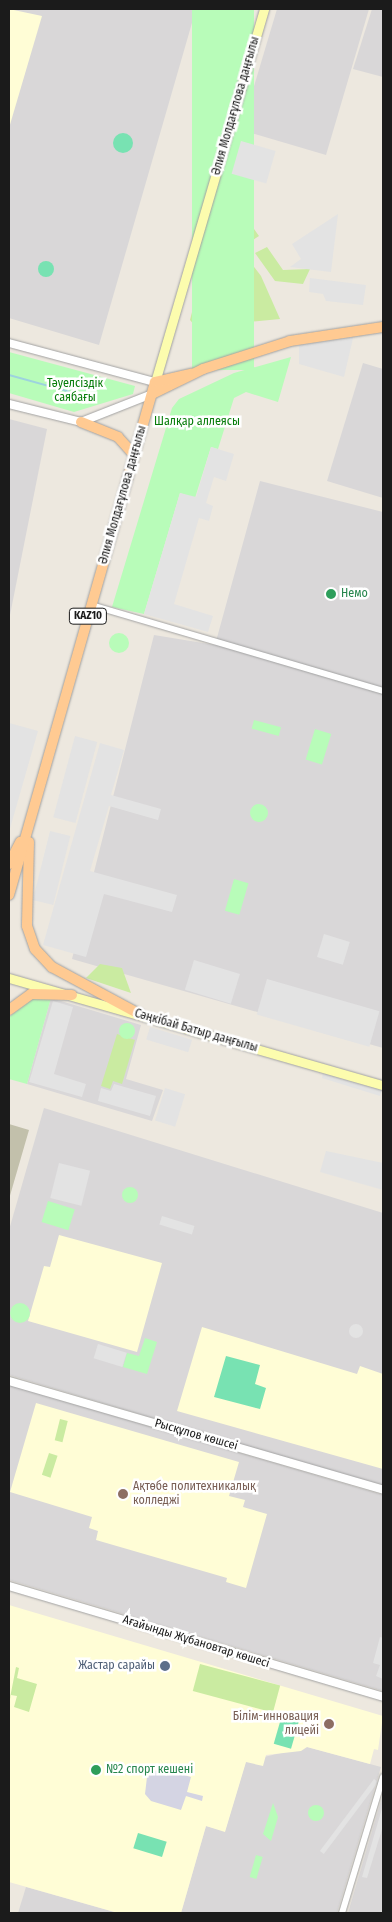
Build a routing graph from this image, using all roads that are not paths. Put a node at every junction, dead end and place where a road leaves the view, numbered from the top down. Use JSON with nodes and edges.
{"nodes":[{"id":1,"x":264,"y":9,"type":"edge"},
{"id":2,"x":383,"y":327,"type":"edge"},
{"id":3,"x":9,"y":343,"type":"edge"},
{"id":4,"x":191,"y":374,"type":"junction"},
{"id":5,"x":155,"y":382,"type":"junction"},
{"id":6,"x":152,"y":394,"type":"junction"},
{"id":7,"x":9,"y":404,"type":"edge"},
{"id":8,"x":81,"y":422,"type":"junction"},
{"id":9,"x":134,"y":455,"type":"junction"},
{"id":10,"x":91,"y":605,"type":"junction"},
{"id":11,"x":383,"y":690,"type":"edge"},
{"id":12,"x":30,"y":824,"type":"junction"},
{"id":13,"x":9,"y":864,"type":"edge"},
{"id":14,"x":9,"y":895,"type":"edge"},
{"id":15,"x":9,"y":978,"type":"edge"},
{"id":16,"x":72,"y":995,"type":"junction"},
{"id":17,"x":9,"y":1010,"type":"edge"},
{"id":18,"x":141,"y":1015,"type":"junction"},
{"id":19,"x":383,"y":1085,"type":"edge"},
{"id":20,"x":9,"y":1380,"type":"edge"},
{"id":21,"x":383,"y":1490,"type":"edge"},
{"id":22,"x":9,"y":1586,"type":"edge"},
{"id":23,"x":383,"y":1698,"type":"edge"},
{"id":24,"x":383,"y":1777,"type":"edge"},
{"id":25,"x":342,"y":1913,"type":"edge"}],
"edges":[{"from":1,"to":5,"type":"main road","name":"Әлия Молдағұлова даңғылы"},
{"from":2,"to":4,"type":"main road"},
{"from":3,"to":5,"type":"street"},
{"from":4,"to":5,"type":"main road"},
{"from":4,"to":6,"type":"main road"},
{"from":5,"to":6,"type":"main road","name":"Әлия Молдағұлова даңғылы","number":"KAZ10"},
{"from":6,"to":8,"type":"street"},
{"from":6,"to":9,"type":"main road","name":"Әлия Молдағұлова даңғылы","number":"KAZ10"},
{"from":7,"to":8,"type":"street"},
{"from":8,"to":9,"type":"main road"},
{"from":9,"to":10,"type":"main road","name":"Әлия Молдағұлова даңғылы","number":"KAZ10"},
{"from":10,"to":11,"type":"street"},
{"from":10,"to":12,"type":"main road","name":"Әлия Молдағұлова даңғылы","number":"KAZ10"},
{"from":12,"to":13,"type":"main road"},
{"from":12,"to":14,"type":"main road","name":"Әлия Молдағұлова даңғылы","number":"KAZ10"},
{"from":12,"to":18,"type":"main road"},
{"from":15,"to":16,"type":"main road","name":"Сәңкібай Батыр даңғылы"},
{"from":16,"to":17,"type":"main road"},
{"from":16,"to":18,"type":"main road","name":"Сәңкібай Батыр даңғылы"},
{"from":18,"to":19,"type":"main road","name":"Сәңкібай Батыр даңғылы"},
{"from":20,"to":21,"type":"street","name":"Рысқұлов көшсеі"},
{"from":22,"to":23,"type":"street","name":"Ағайынды Жұбановтар көшесі"},
{"from":24,"to":25,"type":"street"}]}
